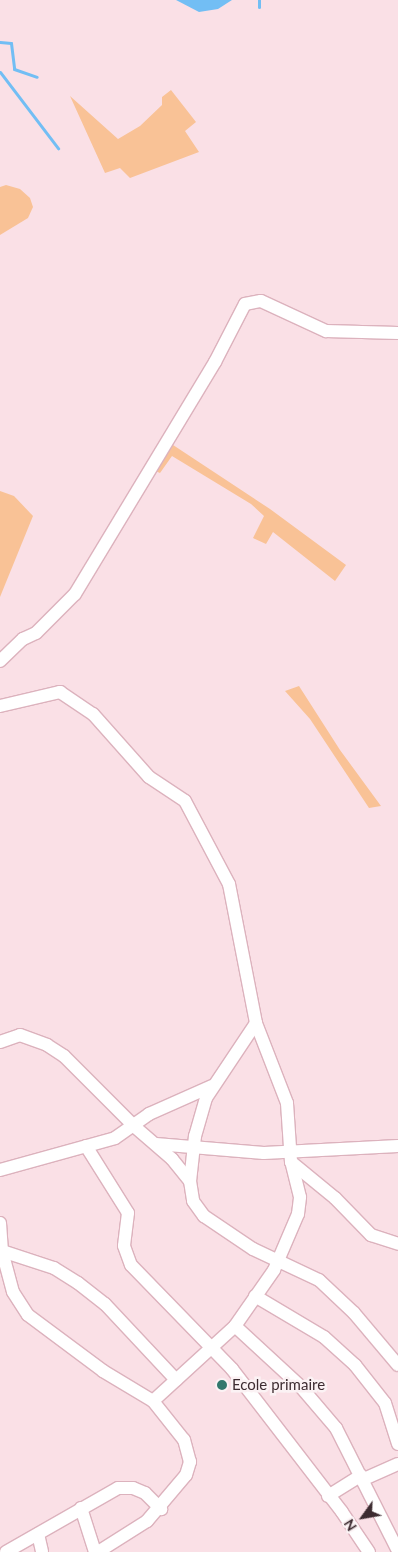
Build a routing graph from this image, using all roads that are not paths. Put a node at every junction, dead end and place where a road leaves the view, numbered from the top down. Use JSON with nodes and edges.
{"nodes":[{"id":1,"x":398,"y":333,"type":"edge"},
{"id":2,"x":0,"y":661,"type":"edge"},
{"id":3,"x":0,"y":706,"type":"edge"},
{"id":4,"x":256,"y":1022,"type":"junction"},
{"id":5,"x":0,"y":1042,"type":"edge"},
{"id":6,"x":212,"y":1086,"type":"junction"},
{"id":7,"x":134,"y":1127,"type":"junction"},
{"id":8,"x":156,"y":1144,"type":"junction"},
{"id":9,"x":86,"y":1146,"type":"junction"},
{"id":10,"x":398,"y":1146,"type":"edge"},
{"id":11,"x":193,"y":1147,"type":"junction"},
{"id":12,"x":290,"y":1157,"type":"junction"},
{"id":13,"x":0,"y":1170,"type":"edge"},
{"id":14,"x":190,"y":1181,"type":"junction"},
{"id":15,"x":0,"y":1223,"type":"edge"},
{"id":16,"x":398,"y":1244,"type":"edge"},
{"id":17,"x":2,"y":1251,"type":"junction"},
{"id":18,"x":278,"y":1260,"type":"junction"},
{"id":19,"x":255,"y":1296,"type":"junction"},
{"id":20,"x":235,"y":1326,"type":"junction"},
{"id":21,"x":211,"y":1350,"type":"junction"},
{"id":22,"x":398,"y":1365,"type":"edge"},
{"id":23,"x":176,"y":1380,"type":"junction"},
{"id":24,"x":153,"y":1401,"type":"junction"},
{"id":25,"x":398,"y":1444,"type":"edge"},
{"id":26,"x":398,"y":1464,"type":"edge"},
{"id":27,"x":363,"y":1477,"type":"junction"},
{"id":28,"x":328,"y":1496,"type":"junction"},
{"id":29,"x":82,"y":1508,"type":"junction"},
{"id":30,"x":161,"y":1509,"type":"junction"},
{"id":31,"x":38,"y":1534,"type":"junction"},
{"id":32,"x":398,"y":1551,"type":"edge"},
{"id":33,"x":6,"y":1552,"type":"edge"},
{"id":34,"x":42,"y":1552,"type":"edge"},
{"id":35,"x":96,"y":1552,"type":"edge"},
{"id":36,"x":369,"y":1552,"type":"edge"}],
"edges":[{"from":1,"to":2,"type":"street"},
{"from":3,"to":4,"type":"street"},
{"from":4,"to":6,"type":"street"},
{"from":4,"to":12,"type":"street"},
{"from":5,"to":7,"type":"street"},
{"from":6,"to":7,"type":"street"},
{"from":6,"to":11,"type":"street"},
{"from":7,"to":8,"type":"street"},
{"from":7,"to":9,"type":"street"},
{"from":8,"to":11,"type":"street"},
{"from":8,"to":14,"type":"street"},
{"from":9,"to":13,"type":"street"},
{"from":9,"to":21,"type":"street"},
{"from":10,"to":12,"type":"street"},
{"from":11,"to":12,"type":"street"},
{"from":11,"to":14,"type":"street"},
{"from":12,"to":16,"type":"street"},
{"from":12,"to":18,"type":"street"},
{"from":14,"to":18,"type":"street"},
{"from":15,"to":17,"type":"street"},
{"from":17,"to":23,"type":"street"},
{"from":17,"to":24,"type":"street"},
{"from":18,"to":19,"type":"street"},
{"from":18,"to":22,"type":"street"},
{"from":19,"to":20,"type":"street"},
{"from":19,"to":25,"type":"street"},
{"from":20,"to":21,"type":"street"},
{"from":20,"to":27,"type":"street"},
{"from":21,"to":23,"type":"street"},
{"from":21,"to":28,"type":"street"},
{"from":23,"to":24,"type":"street"},
{"from":24,"to":30,"type":"street"},
{"from":26,"to":27,"type":"street"},
{"from":27,"to":28,"type":"street"},
{"from":27,"to":32,"type":"street"},
{"from":28,"to":36,"type":"street"},
{"from":29,"to":30,"type":"street"},
{"from":29,"to":31,"type":"street"},
{"from":29,"to":35,"type":"street"},
{"from":30,"to":35,"type":"street"},
{"from":31,"to":33,"type":"street"},
{"from":31,"to":34,"type":"street"}]}
